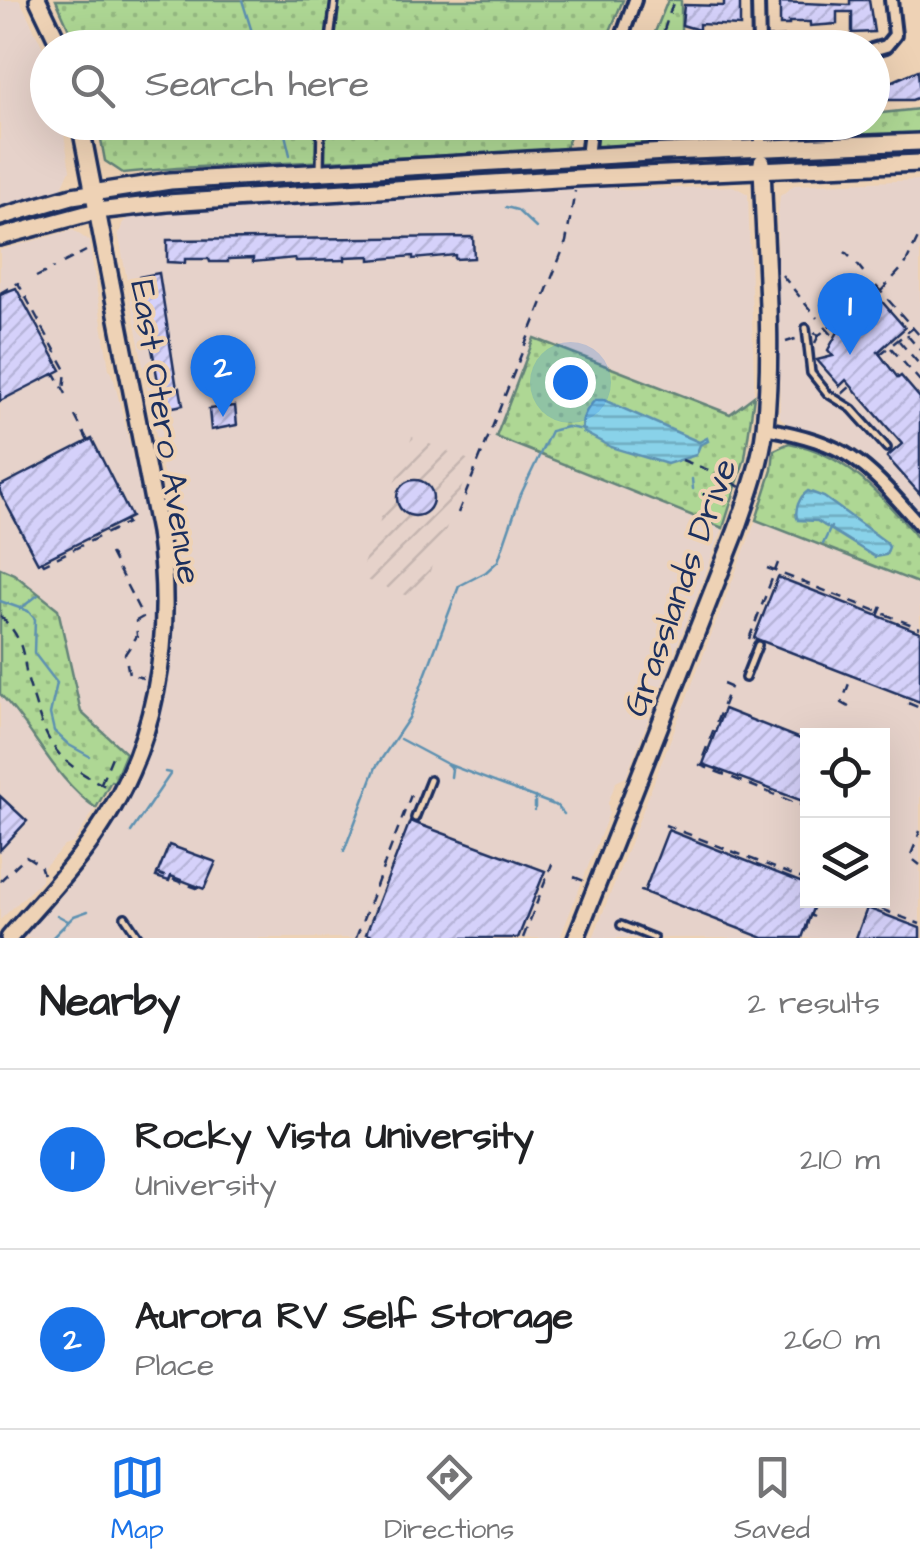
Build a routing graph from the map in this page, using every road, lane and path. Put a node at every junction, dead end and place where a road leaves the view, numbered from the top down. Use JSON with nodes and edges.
{"nodes":[{"id":1,"x":38,"y":0,"type":"edge"},
{"id":2,"x":335,"y":0,"type":"edge"},
{"id":3,"x":635,"y":0,"type":"edge"},
{"id":4,"x":674,"y":0,"type":"edge"},
{"id":5,"x":758,"y":0,"type":"edge"},
{"id":6,"x":891,"y":0,"type":"edge"},
{"id":7,"x":52,"y":30,"type":"edge"},
{"id":8,"x":331,"y":30,"type":"edge"},
{"id":9,"x":624,"y":30,"type":"edge"},
{"id":10,"x":664,"y":30,"type":"edge"},
{"id":11,"x":759,"y":30,"type":"edge"},
{"id":12,"x":894,"y":39,"type":"junction"},
{"id":13,"x":890,"y":42,"type":"edge"},
{"id":14,"x":906,"y":48,"type":"dead end"},
{"id":15,"x":83,"y":140,"type":"edge"},
{"id":16,"x":320,"y":140,"type":"edge"},
{"id":17,"x":589,"y":140,"type":"edge"},
{"id":18,"x":762,"y":140,"type":"edge"},
{"id":19,"x":920,"y":142,"type":"edge"},
{"id":20,"x":762,"y":148,"type":"junction"},
{"id":21,"x":587,"y":157,"type":"junction"},
{"id":22,"x":920,"y":163,"type":"edge"},
{"id":23,"x":762,"y":170,"type":"junction"},
{"id":24,"x":320,"y":174,"type":"junction"},
{"id":25,"x":574,"y":178,"type":"junction"},
{"id":26,"x":500,"y":182,"type":"junction"},
{"id":27,"x":93,"y":192,"type":"junction"},
{"id":28,"x":98,"y":211,"type":"junction"},
{"id":29,"x":0,"y":217,"type":"edge"},
{"id":30,"x":920,"y":234,"type":"edge"},
{"id":31,"x":0,"y":237,"type":"edge"},
{"id":32,"x":86,"y":251,"type":"dead end"},
{"id":33,"x":845,"y":252,"type":"dead end"},
{"id":34,"x":850,"y":257,"type":"dead end"},
{"id":35,"x":63,"y":263,"type":"dead end"},
{"id":36,"x":857,"y":264,"type":"dead end"},
{"id":37,"x":54,"y":268,"type":"dead end"},
{"id":38,"x":782,"y":275,"type":"dead end"},
{"id":39,"x":36,"y":276,"type":"dead end"},
{"id":40,"x":868,"y":278,"type":"dead end"},
{"id":41,"x":28,"y":280,"type":"dead end"},
{"id":42,"x":19,"y":285,"type":"junction"},
{"id":43,"x":878,"y":288,"type":"junction"},
{"id":44,"x":0,"y":292,"type":"edge"},
{"id":45,"x":817,"y":318,"type":"dead end"},
{"id":46,"x":806,"y":328,"type":"dead end"},
{"id":47,"x":826,"y":328,"type":"junction"},
{"id":48,"x":913,"y":328,"type":"junction"},
{"id":49,"x":906,"y":334,"type":"junction"},
{"id":50,"x":920,"y":336,"type":"edge"},
{"id":51,"x":799,"y":338,"type":"dead end"},
{"id":52,"x":836,"y":339,"type":"dead end"},
{"id":53,"x":899,"y":340,"type":"junction"},
{"id":54,"x":786,"y":342,"type":"dead end"},
{"id":55,"x":814,"y":343,"type":"dead end"},
{"id":56,"x":890,"y":348,"type":"junction"},
{"id":57,"x":920,"y":350,"type":"edge"},
{"id":58,"x":880,"y":355,"type":"dead end"},
{"id":59,"x":920,"y":364,"type":"edge"},
{"id":60,"x":50,"y":376,"type":"dead end"},
{"id":61,"x":920,"y":381,"type":"edge"},
{"id":62,"x":851,"y":386,"type":"dead end"},
{"id":63,"x":64,"y":392,"type":"junction"},
{"id":64,"x":847,"y":397,"type":"dead end"},
{"id":65,"x":60,"y":398,"type":"dead end"},
{"id":66,"x":75,"y":416,"type":"dead end"},
{"id":67,"x":765,"y":428,"type":"junction"},
{"id":68,"x":88,"y":441,"type":"dead end"},
{"id":69,"x":887,"y":448,"type":"dead end"},
{"id":70,"x":682,"y":460,"type":"dead end"},
{"id":71,"x":750,"y":491,"type":"junction"},
{"id":72,"x":458,"y":513,"type":"dead end"},
{"id":73,"x":125,"y":520,"type":"dead end"},
{"id":74,"x":920,"y":526,"type":"edge"},
{"id":75,"x":102,"y":534,"type":"junction"},
{"id":76,"x":106,"y":544,"type":"dead end"},
{"id":77,"x":110,"y":553,"type":"dead end"},
{"id":78,"x":42,"y":561,"type":"dead end"},
{"id":79,"x":778,"y":563,"type":"dead end"},
{"id":80,"x":768,"y":568,"type":"dead end"},
{"id":81,"x":775,"y":571,"type":"junction"},
{"id":82,"x":883,"y":604,"type":"dead end"},
{"id":83,"x":879,"y":614,"type":"junction"},
{"id":84,"x":0,"y":616,"type":"edge"},
{"id":85,"x":920,"y":628,"type":"edge"},
{"id":86,"x":748,"y":639,"type":"dead end"},
{"id":87,"x":758,"y":645,"type":"dead end"},
{"id":88,"x":852,"y":676,"type":"dead end"},
{"id":89,"x":143,"y":678,"type":"dead end"},
{"id":90,"x":745,"y":678,"type":"dead end"},
{"id":91,"x":723,"y":684,"type":"dead end"},
{"id":92,"x":908,"y":703,"type":"dead end"},
{"id":93,"x":850,"y":707,"type":"dead end"},
{"id":94,"x":920,"y":708,"type":"edge"},
{"id":95,"x":114,"y":752,"type":"dead end"},
{"id":96,"x":430,"y":780,"type":"dead end"},
{"id":97,"x":101,"y":784,"type":"junction"},
{"id":98,"x":119,"y":793,"type":"junction"},
{"id":99,"x":411,"y":796,"type":"dead end"},
{"id":100,"x":800,"y":803,"type":"edge"},
{"id":101,"x":415,"y":818,"type":"dead end"},
{"id":102,"x":401,"y":822,"type":"junction"},
{"id":103,"x":409,"y":825,"type":"dead end"},
{"id":104,"x":665,"y":825,"type":"dead end"},
{"id":105,"x":920,"y":831,"type":"edge"},
{"id":106,"x":918,"y":837,"type":"edge"},
{"id":107,"x":914,"y":845,"type":"dead end"},
{"id":108,"x":748,"y":849,"type":"dead end"},
{"id":109,"x":745,"y":856,"type":"junction"},
{"id":110,"x":552,"y":864,"type":"dead end"},
{"id":111,"x":920,"y":864,"type":"edge"},
{"id":112,"x":383,"y":867,"type":"junction"},
{"id":113,"x":391,"y":870,"type":"dead end"},
{"id":114,"x":156,"y":873,"type":"dead end"},
{"id":115,"x":43,"y":874,"type":"dead end"},
{"id":116,"x":574,"y":877,"type":"dead end"},
{"id":117,"x":800,"y":877,"type":"edge"},
{"id":118,"x":0,"y":881,"type":"edge"},
{"id":119,"x":584,"y":881,"type":"dead end"},
{"id":120,"x":202,"y":890,"type":"dead end"},
{"id":121,"x":640,"y":891,"type":"dead end"},
{"id":122,"x":648,"y":893,"type":"dead end"},
{"id":123,"x":875,"y":908,"type":"edge"},
{"id":124,"x":125,"y":918,"type":"dead end"},
{"id":125,"x":808,"y":921,"type":"dead end"},
{"id":126,"x":920,"y":924,"type":"edge"},
{"id":127,"x":621,"y":925,"type":"dead end"},
{"id":128,"x":808,"y":930,"type":"dead end"},
{"id":129,"x":9,"y":938,"type":"edge"},
{"id":130,"x":139,"y":938,"type":"edge"},
{"id":131,"x":356,"y":938,"type":"edge"},
{"id":132,"x":523,"y":938,"type":"edge"},
{"id":133,"x":576,"y":938,"type":"edge"},
{"id":134,"x":654,"y":938,"type":"edge"}],
"edges":[{"from":1,"to":7,"type":"main road"},
{"from":2,"to":8,"type":"lane"},
{"from":3,"to":9,"type":"street"},
{"from":4,"to":10,"type":"path"},
{"from":5,"to":11,"type":"street"},
{"from":6,"to":12,"type":"street"},
{"from":12,"to":13,"type":"street"},
{"from":12,"to":14,"type":"street"},
{"from":15,"to":27,"type":"main road","name":"East Otero Avenue"},
{"from":16,"to":24,"type":"lane"},
{"from":17,"to":21,"type":"street"},
{"from":18,"to":20,"type":"street","name":"Grasslands Drive"},
{"from":19,"to":20,"type":"main road"},
{"from":20,"to":21,"type":"main road"},
{"from":20,"to":23,"type":"main road","name":"Grasslands Drive"},
{"from":21,"to":24,"type":"main road"},
{"from":21,"to":26,"type":"main road"},
{"from":22,"to":23,"type":"main road"},
{"from":23,"to":25,"type":"main road"},
{"from":23,"to":67,"type":"main road","name":"Grasslands Drive"},
{"from":24,"to":27,"type":"main road"},
{"from":25,"to":26,"type":"main road"},
{"from":25,"to":72,"type":"path"},
{"from":26,"to":28,"type":"main road"},
{"from":27,"to":28,"type":"main road","name":"East Otero Avenue"},
{"from":27,"to":29,"type":"main road"},
{"from":28,"to":31,"type":"main road"},
{"from":28,"to":98,"type":"main road","name":"East Otero Avenue"},
{"from":30,"to":43,"type":"path"},
{"from":32,"to":35,"type":"path"},
{"from":33,"to":34,"type":"path"},
{"from":36,"to":40,"type":"path"},
{"from":37,"to":39,"type":"path"},
{"from":38,"to":45,"type":"path"},
{"from":41,"to":42,"type":"path"},
{"from":42,"to":44,"type":"path"},
{"from":42,"to":63,"type":"path"},
{"from":43,"to":47,"type":"path"},
{"from":43,"to":48,"type":"path"},
{"from":46,"to":69,"type":"lane"},
{"from":47,"to":52,"type":"path"},
{"from":47,"to":55,"type":"path"},
{"from":48,"to":49,"type":"path"},
{"from":48,"to":50,"type":"path"},
{"from":49,"to":53,"type":"path"},
{"from":49,"to":57,"type":"path"},
{"from":51,"to":54,"type":"path"},
{"from":53,"to":56,"type":"path"},
{"from":53,"to":59,"type":"path"},
{"from":56,"to":58,"type":"path"},
{"from":56,"to":61,"type":"path"},
{"from":60,"to":63,"type":"path"},
{"from":62,"to":64,"type":"path"},
{"from":63,"to":65,"type":"path"},
{"from":66,"to":68,"type":"path"},
{"from":67,"to":71,"type":"main road","name":"Grasslands Drive"},
{"from":67,"to":74,"type":"street"},
{"from":70,"to":71,"type":"path"},
{"from":71,"to":133,"type":"main road","name":"Grasslands Drive"},
{"from":73,"to":75,"type":"path"},
{"from":75,"to":76,"type":"path"},
{"from":75,"to":78,"type":"path"},
{"from":77,"to":89,"type":"path"},
{"from":79,"to":81,"type":"path"},
{"from":80,"to":81,"type":"path"},
{"from":81,"to":83,"type":"path"},
{"from":81,"to":86,"type":"path"},
{"from":82,"to":83,"type":"path"},
{"from":83,"to":85,"type":"path"},
{"from":84,"to":97,"type":"path"},
{"from":87,"to":90,"type":"lane"},
{"from":88,"to":93,"type":"path"},
{"from":91,"to":100,"type":"path"},
{"from":92,"to":94,"type":"path"},
{"from":95,"to":97,"type":"path"},
{"from":96,"to":101,"type":"lane"},
{"from":97,"to":98,"type":"path"},
{"from":98,"to":129,"type":"main road","name":"East Otero Avenue"},
{"from":99,"to":102,"type":"path"},
{"from":102,"to":103,"type":"path"},
{"from":102,"to":112,"type":"path"},
{"from":104,"to":109,"type":"path"},
{"from":105,"to":106,"type":"path"},
{"from":107,"to":111,"type":"path"},
{"from":108,"to":109,"type":"path"},
{"from":109,"to":117,"type":"path"},
{"from":110,"to":132,"type":"path"},
{"from":112,"to":113,"type":"path"},
{"from":112,"to":131,"type":"path"},
{"from":114,"to":120,"type":"path"},
{"from":115,"to":118,"type":"path"},
{"from":116,"to":119,"type":"path"},
{"from":121,"to":122,"type":"path"},
{"from":123,"to":126,"type":"path"},
{"from":124,"to":130,"type":"lane"},
{"from":125,"to":128,"type":"path"},
{"from":127,"to":134,"type":"lane"}]}
